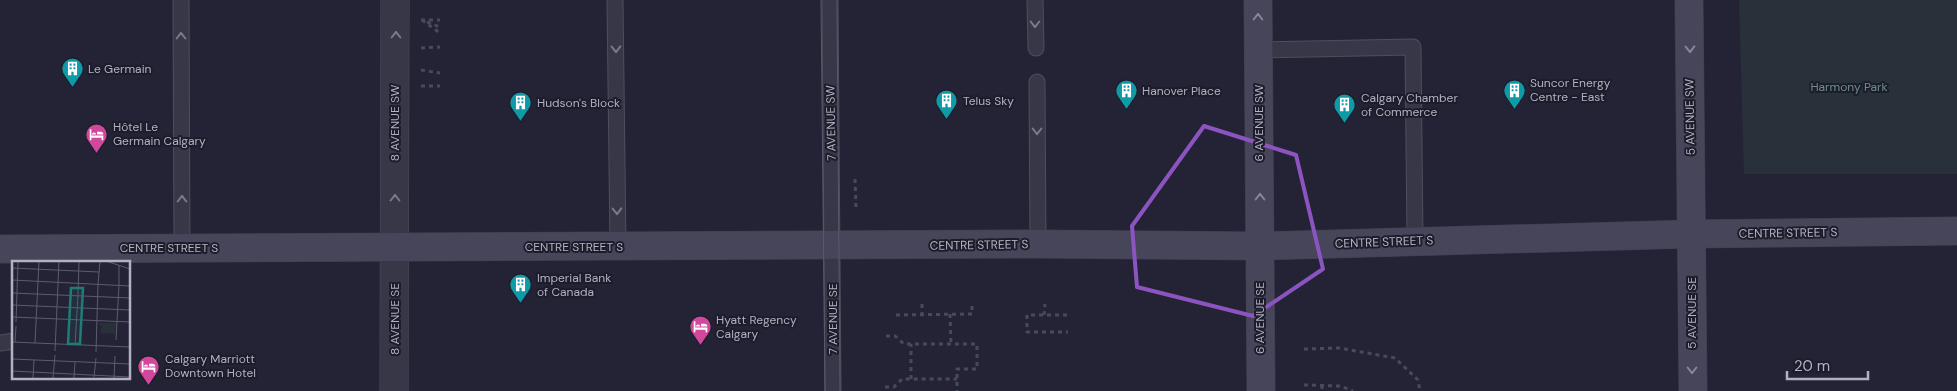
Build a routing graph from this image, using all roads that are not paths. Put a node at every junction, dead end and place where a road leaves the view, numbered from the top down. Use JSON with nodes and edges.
{"nodes":[{"id":1,"x":181,"y":0,"type":"edge"},
{"id":2,"x":396,"y":0,"type":"edge"},
{"id":3,"x":616,"y":0,"type":"edge"},
{"id":4,"x":830,"y":0,"type":"edge"},
{"id":5,"x":1035,"y":0,"type":"edge"},
{"id":6,"x":1258,"y":0,"type":"edge"},
{"id":7,"x":1689,"y":0,"type":"edge"},
{"id":8,"x":1036,"y":48,"type":"dead end"},
{"id":9,"x":1258,"y":50,"type":"junction"},
{"id":10,"x":1036,"y":82,"type":"dead end"},
{"id":11,"x":1957,"y":231,"type":"edge"},
{"id":12,"x":1691,"y":234,"type":"junction"},
{"id":13,"x":1415,"y":242,"type":"junction"},
{"id":14,"x":1038,"y":244,"type":"junction"},
{"id":15,"x":395,"y":246,"type":"junction"},
{"id":16,"x":832,"y":246,"type":"junction"},
{"id":17,"x":1260,"y":246,"type":"junction"},
{"id":18,"x":618,"y":247,"type":"junction"},
{"id":19,"x":182,"y":248,"type":"junction"},
{"id":20,"x":0,"y":249,"type":"edge"},
{"id":21,"x":50,"y":256,"type":"edge"},
{"id":22,"x":394,"y":391,"type":"edge"},
{"id":23,"x":833,"y":391,"type":"edge"},
{"id":24,"x":1261,"y":391,"type":"edge"},
{"id":25,"x":1693,"y":391,"type":"edge"}],
"edges":[{"from":19,"to":1,"type":"lane","one_way":true},
{"from":15,"to":2,"type":"street","name":"8 AVENUE SW","one_way":true},
{"from":3,"to":18,"type":"lane","one_way":true},
{"from":4,"to":16,"type":"lane","name":"7 AVENUE SW"},
{"from":5,"to":8,"type":"lane","one_way":true},
{"from":9,"to":6,"type":"street","name":"6 AVENUE SW","one_way":true},
{"from":7,"to":12,"type":"street","name":"5 AVENUE SW","one_way":true},
{"from":9,"to":13,"type":"lane"},
{"from":17,"to":9,"type":"street","name":"6 AVENUE SW","one_way":true},
{"from":10,"to":14,"type":"lane","one_way":true},
{"from":11,"to":12,"type":"street","name":"CENTRE STREET S"},
{"from":12,"to":13,"type":"street","name":"CENTRE STREET S"},
{"from":12,"to":25,"type":"street","name":"5 AVENUE SE","one_way":true},
{"from":13,"to":17,"type":"street","name":"CENTRE STREET S"},
{"from":14,"to":16,"type":"street","name":"CENTRE STREET S"},
{"from":14,"to":17,"type":"street","name":"CENTRE STREET S"},
{"from":15,"to":18,"type":"street","name":"CENTRE STREET S"},
{"from":15,"to":19,"type":"street","name":"CENTRE STREET S"},
{"from":15,"to":22,"type":"street","name":"8 AVENUE SE"},
{"from":16,"to":18,"type":"street","name":"CENTRE STREET S"},
{"from":16,"to":23,"type":"lane","name":"7 AVENUE SE"},
{"from":17,"to":24,"type":"street","name":"6 AVENUE SE"},
{"from":19,"to":21,"type":"street","name":"CENTRE STREET S"},
{"from":20,"to":21,"type":"street","name":"CENTRE STREET S"}]}
